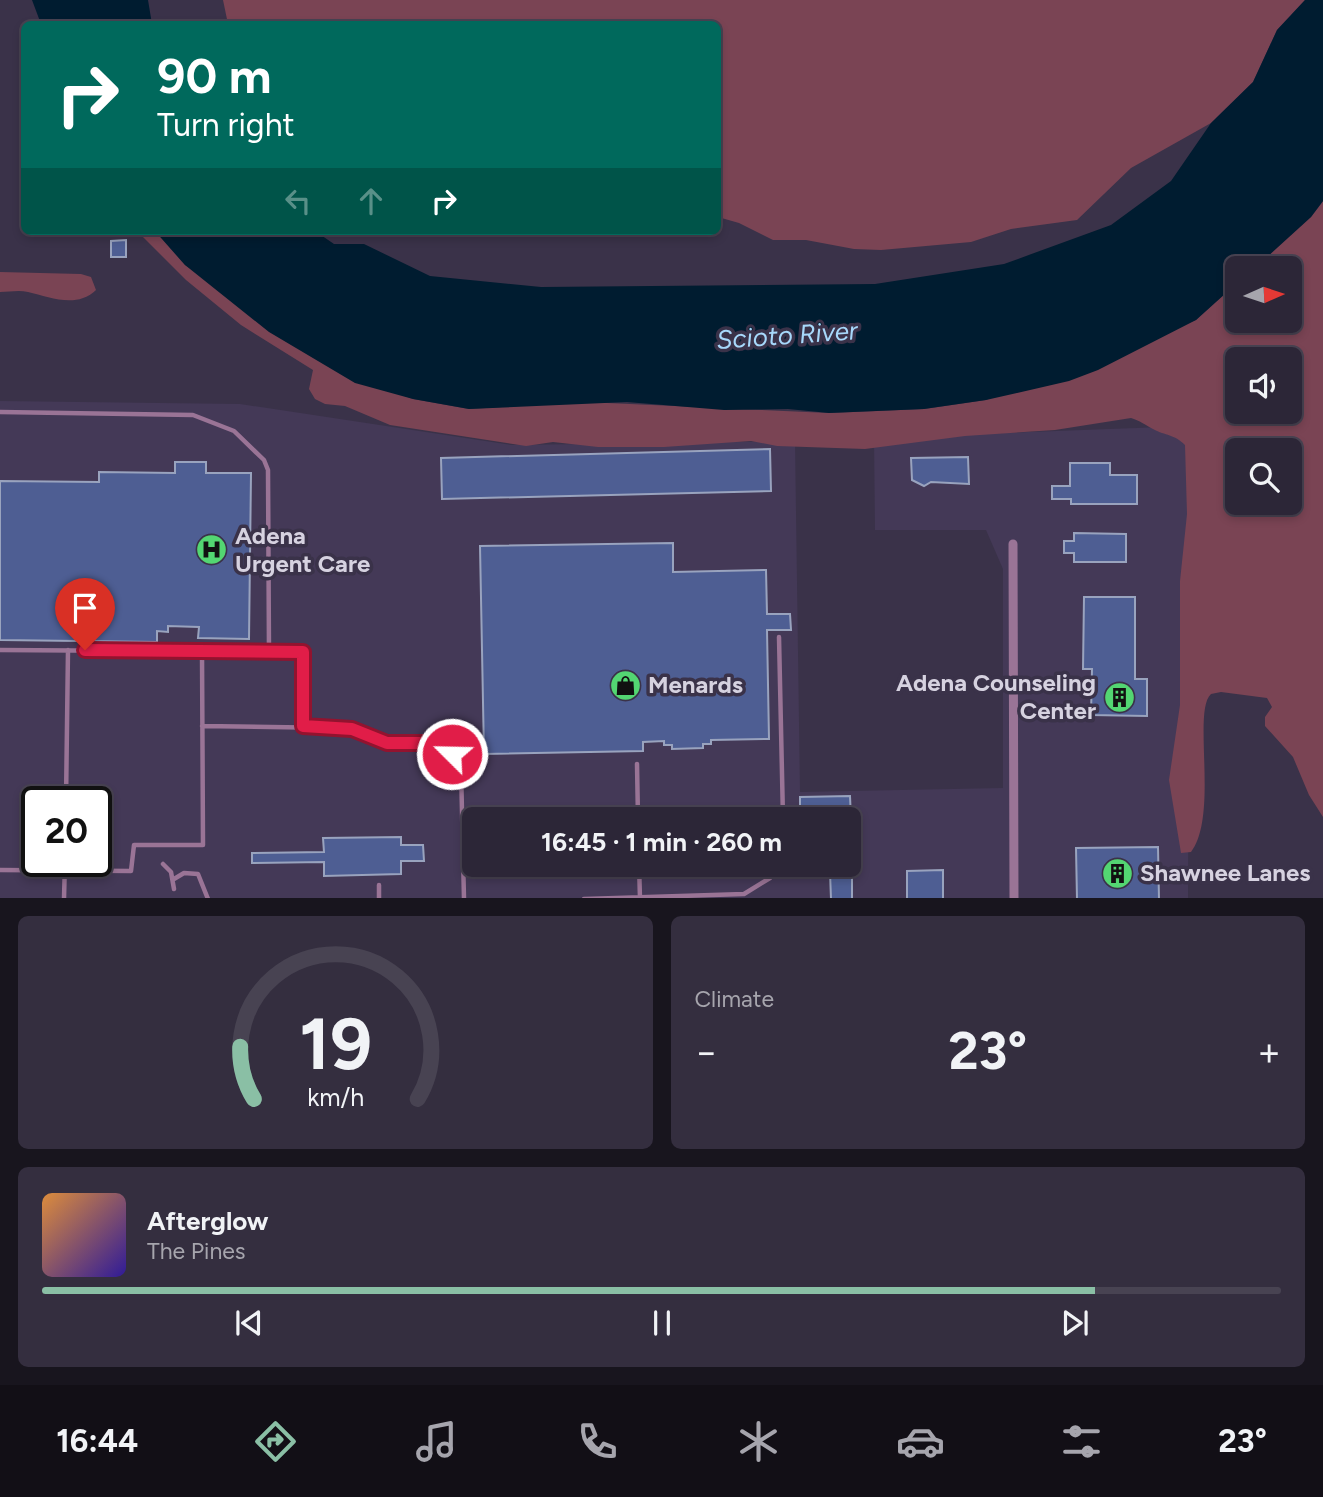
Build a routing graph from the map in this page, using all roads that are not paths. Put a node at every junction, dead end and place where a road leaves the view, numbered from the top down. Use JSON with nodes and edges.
{"nodes":[{"id":1,"x":0,"y":412,"type":"edge"},
{"id":2,"x":1013,"y":544,"type":"dead end"},
{"id":3,"x":779,"y":637,"type":"dead end"},
{"id":4,"x":0,"y":650,"type":"edge"},
{"id":5,"x":68,"y":650,"type":"junction"},
{"id":6,"x":202,"y":652,"type":"junction"},
{"id":7,"x":269,"y":652,"type":"junction"},
{"id":8,"x":202,"y":726,"type":"junction"},
{"id":9,"x":303,"y":726,"type":"junction"},
{"id":10,"x":637,"y":764,"type":"dead end"},
{"id":11,"x":66,"y":786,"type":"edge"},
{"id":12,"x":638,"y":807,"type":"edge"},
{"id":13,"x":783,"y":807,"type":"edge"},
{"id":14,"x":163,"y":864,"type":"dead end"},
{"id":15,"x":0,"y":870,"type":"edge"},
{"id":16,"x":21,"y":870,"type":"edge"},
{"id":17,"x":112,"y":871,"type":"edge"},
{"id":18,"x":65,"y":877,"type":"edge"},
{"id":19,"x":639,"y":877,"type":"edge"},
{"id":20,"x":767,"y":877,"type":"edge"},
{"id":21,"x":174,"y":879,"type":"junction"},
{"id":22,"x":379,"y":886,"type":"dead end"},
{"id":23,"x":174,"y":890,"type":"dead end"},
{"id":24,"x":64,"y":898,"type":"edge"},
{"id":25,"x":208,"y":898,"type":"edge"},
{"id":26,"x":380,"y":898,"type":"edge"},
{"id":27,"x":464,"y":898,"type":"edge"},
{"id":28,"x":584,"y":898,"type":"edge"},
{"id":29,"x":640,"y":898,"type":"edge"},
{"id":30,"x":1014,"y":898,"type":"edge"}],
"edges":[{"from":1,"to":7,"type":"lane"},
{"from":2,"to":30,"type":"street"},
{"from":3,"to":13,"type":"lane"},
{"from":4,"to":5,"type":"lane"},
{"from":5,"to":6,"type":"lane"},
{"from":5,"to":11,"type":"lane"},
{"from":6,"to":7,"type":"lane"},
{"from":6,"to":8,"type":"lane"},
{"from":7,"to":9,"type":"lane"},
{"from":8,"to":9,"type":"lane"},
{"from":8,"to":17,"type":"lane"},
{"from":9,"to":27,"type":"lane"},
{"from":10,"to":12,"type":"lane"},
{"from":14,"to":21,"type":"lane"},
{"from":15,"to":16,"type":"lane"},
{"from":18,"to":24,"type":"lane"},
{"from":19,"to":29,"type":"lane"},
{"from":20,"to":29,"type":"lane"},
{"from":21,"to":23,"type":"lane"},
{"from":21,"to":25,"type":"lane"},
{"from":22,"to":26,"type":"lane"},
{"from":28,"to":29,"type":"lane"}]}
